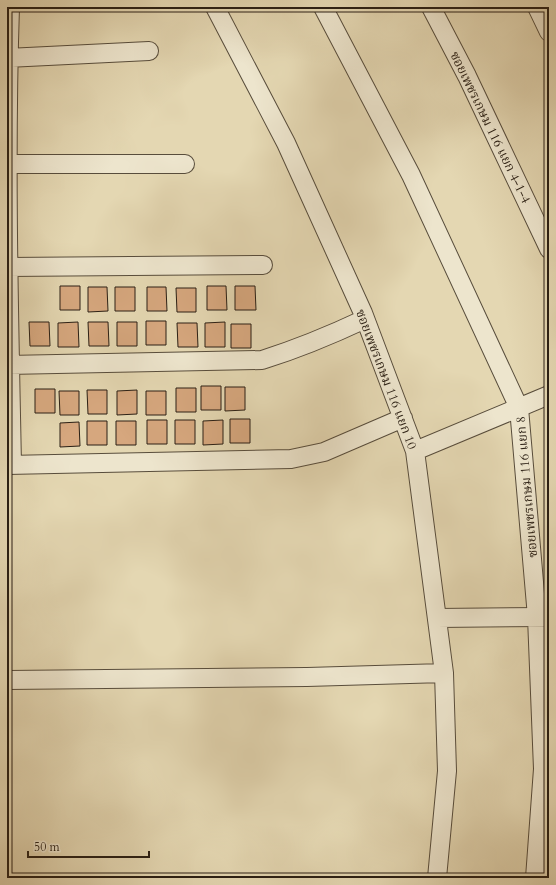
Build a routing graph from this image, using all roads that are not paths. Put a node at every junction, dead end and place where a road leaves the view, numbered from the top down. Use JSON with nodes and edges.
{"nodes":[{"id":1,"x":10,"y":7,"type":"edge"},
{"id":2,"x":215,"y":7,"type":"edge"},
{"id":3,"x":323,"y":7,"type":"edge"},
{"id":4,"x":431,"y":7,"type":"edge"},
{"id":5,"x":537,"y":7,"type":"edge"},
{"id":6,"x":549,"y":32,"type":"edge"},
{"id":7,"x":149,"y":51,"type":"dead end"},
{"id":8,"x":7,"y":58,"type":"edge"},
{"id":9,"x":7,"y":164,"type":"edge"},
{"id":10,"x":185,"y":164,"type":"dead end"},
{"id":11,"x":549,"y":248,"type":"edge"},
{"id":12,"x":263,"y":265,"type":"dead end"},
{"id":13,"x":8,"y":267,"type":"edge"},
{"id":14,"x":365,"y":319,"type":"junction"},
{"id":15,"x":8,"y":365,"type":"edge"},
{"id":16,"x":549,"y":395,"type":"edge"},
{"id":17,"x":519,"y":408,"type":"junction"},
{"id":18,"x":403,"y":418,"type":"junction"},
{"id":19,"x":415,"y":451,"type":"junction"},
{"id":20,"x":9,"y":465,"type":"edge"},
{"id":21,"x":543,"y":617,"type":"edge"},
{"id":22,"x":437,"y":618,"type":"junction"},
{"id":23,"x":444,"y":673,"type":"junction"},
{"id":24,"x":7,"y":680,"type":"edge"},
{"id":25,"x":437,"y":878,"type":"edge"},
{"id":26,"x":535,"y":878,"type":"edge"}],
"edges":[{"from":1,"to":8,"type":"street"},
{"from":2,"to":14,"type":"street","name":"ซอยเพชรเกษม 116 แยก 10"},
{"from":3,"to":17,"type":"street","name":"ซอยเพชรเกษม 116 แยก 8"},
{"from":4,"to":11,"type":"street","name":"ซอยเพชรเกษม 116 แยก 4-1-4"},
{"from":5,"to":6,"type":"street"},
{"from":7,"to":8,"type":"street"},
{"from":8,"to":9,"type":"street"},
{"from":9,"to":10,"type":"street"},
{"from":9,"to":13,"type":"street"},
{"from":12,"to":13,"type":"street"},
{"from":13,"to":15,"type":"street"},
{"from":14,"to":15,"type":"street"},
{"from":14,"to":18,"type":"street","name":"ซอยเพชรเกษม 116 แยก 10"},
{"from":15,"to":20,"type":"street"},
{"from":16,"to":17,"type":"street"},
{"from":17,"to":19,"type":"street"},
{"from":17,"to":21,"type":"street","name":"ซอยเพชรเกษม 116 แยก 8"},
{"from":18,"to":19,"type":"street","name":"ซอยเพชรเกษม 116 แยก 10"},
{"from":18,"to":20,"type":"street"},
{"from":19,"to":22,"type":"street","name":"ซอยเพชรเกษม 116 แยก 10"},
{"from":21,"to":22,"type":"street"},
{"from":21,"to":26,"type":"street","name":"ซอยเพชรเกษม 116 แยก 8"},
{"from":22,"to":23,"type":"street","name":"ซอยเพชรเกษม 116 แยก 10"},
{"from":23,"to":24,"type":"street"},
{"from":23,"to":25,"type":"street","name":"ซอยเพชรเกษม 116 แยก 10"}]}
